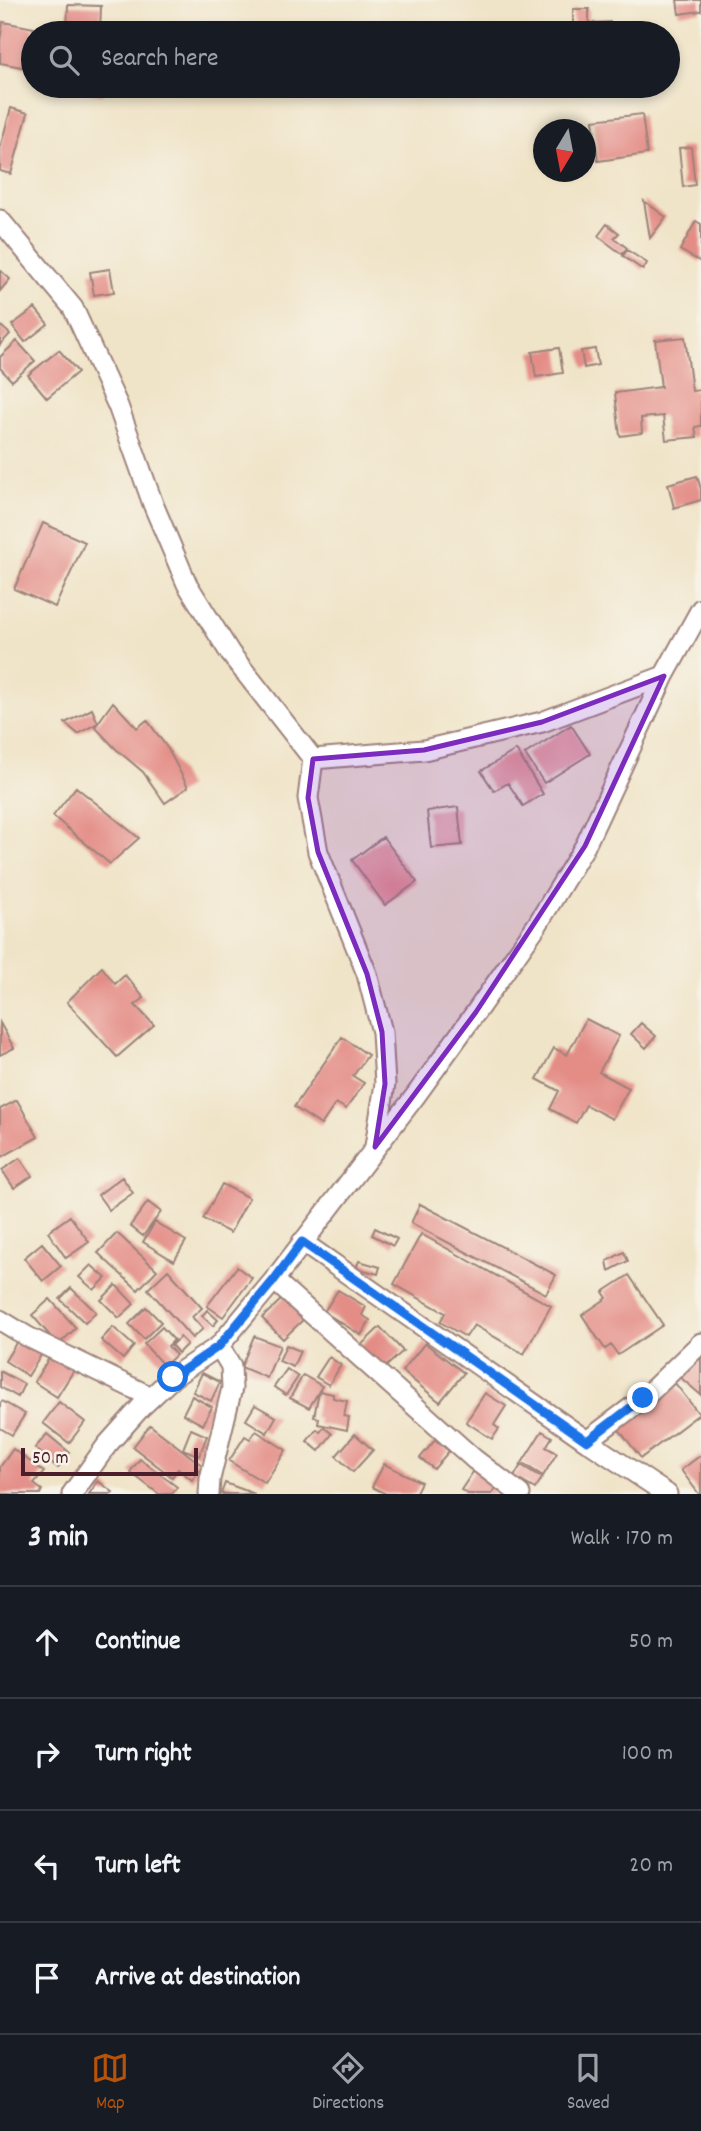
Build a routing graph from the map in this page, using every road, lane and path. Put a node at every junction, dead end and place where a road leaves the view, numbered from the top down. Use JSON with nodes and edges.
{"nodes":[{"id":1,"x":0,"y":220,"type":"edge"},
{"id":2,"x":701,"y":609,"type":"edge"},
{"id":3,"x":664,"y":676,"type":"junction"},
{"id":4,"x":313,"y":759,"type":"junction"},
{"id":5,"x":375,"y":1147,"type":"junction"},
{"id":6,"x":302,"y":1242,"type":"junction"},
{"id":7,"x":274,"y":1280,"type":"junction"},
{"id":8,"x":0,"y":1320,"type":"edge"},
{"id":9,"x":701,"y":1343,"type":"edge"},
{"id":10,"x":219,"y":1346,"type":"junction"},
{"id":11,"x":151,"y":1397,"type":"junction"},
{"id":12,"x":587,"y":1441,"type":"junction"},
{"id":13,"x":72,"y":1494,"type":"edge"},
{"id":14,"x":209,"y":1494,"type":"edge"},
{"id":15,"x":520,"y":1494,"type":"edge"},
{"id":16,"x":667,"y":1494,"type":"edge"}],
"edges":[{"from":1,"to":4,"type":"street"},
{"from":2,"to":3,"type":"street"},
{"from":3,"to":4,"type":"street"},
{"from":3,"to":5,"type":"street"},
{"from":4,"to":5,"type":"street"},
{"from":5,"to":6,"type":"street"},
{"from":6,"to":7,"type":"street"},
{"from":6,"to":12,"type":"street"},
{"from":7,"to":10,"type":"street"},
{"from":7,"to":15,"type":"street"},
{"from":8,"to":11,"type":"street"},
{"from":9,"to":12,"type":"street"},
{"from":10,"to":11,"type":"street"},
{"from":10,"to":14,"type":"street"},
{"from":11,"to":13,"type":"street"},
{"from":12,"to":16,"type":"street"}]}
